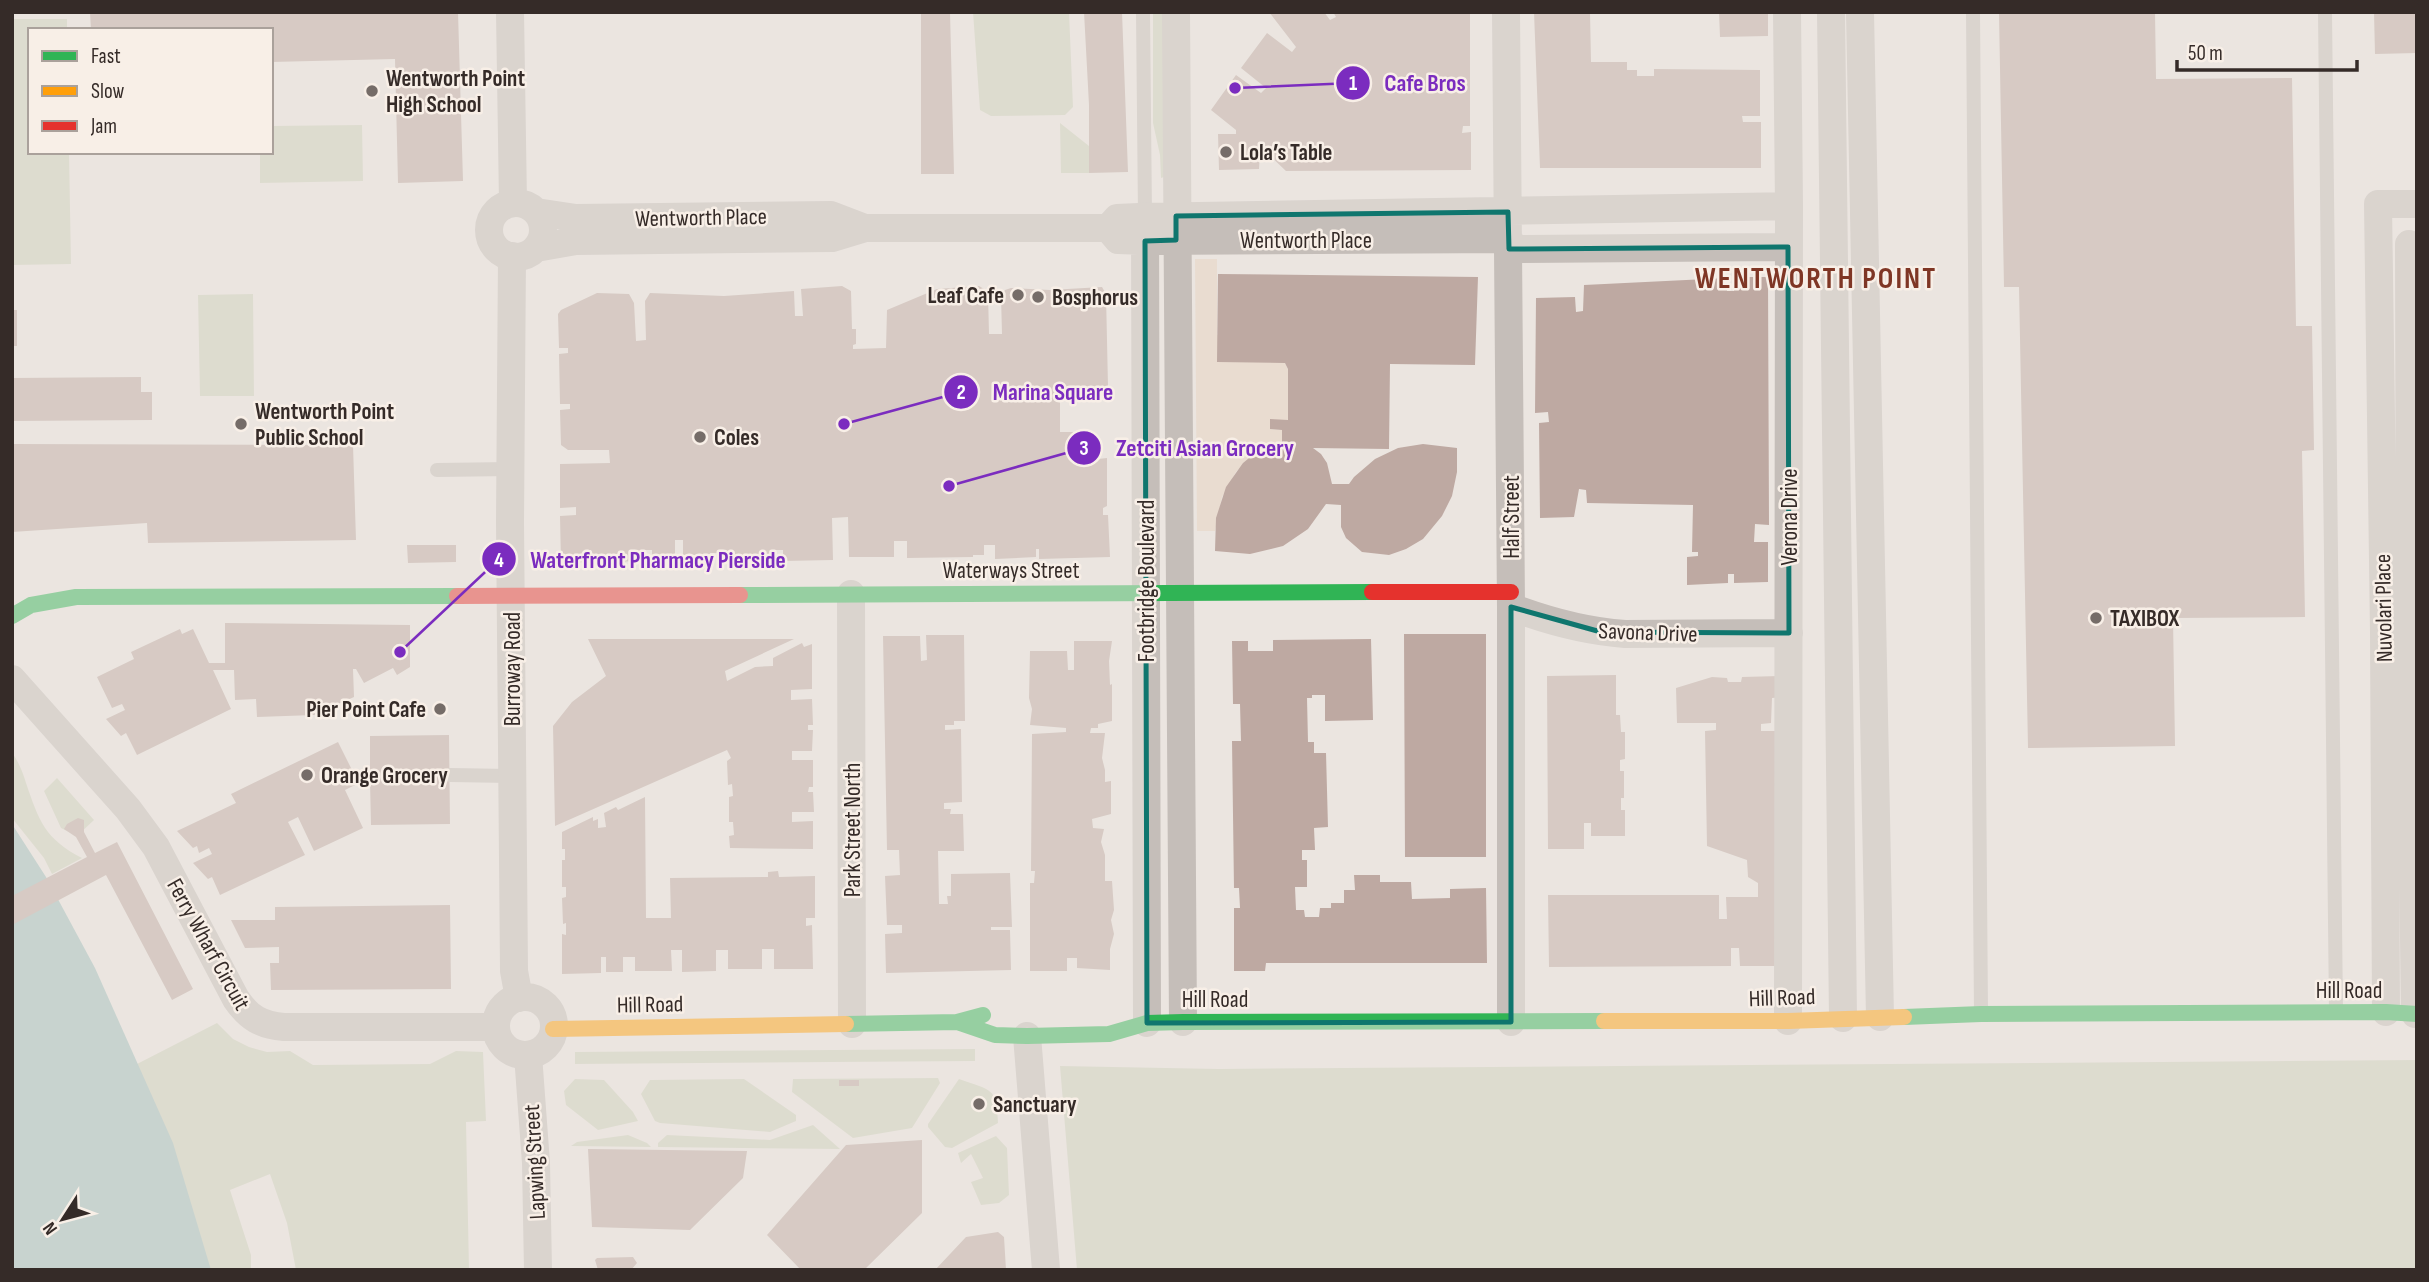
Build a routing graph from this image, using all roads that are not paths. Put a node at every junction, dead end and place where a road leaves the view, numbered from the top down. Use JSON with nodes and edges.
{"nodes":[{"id":1,"x":510,"y":12,"type":"edge"},
{"id":2,"x":1143,"y":12,"type":"edge"},
{"id":3,"x":1176,"y":12,"type":"edge"},
{"id":4,"x":1506,"y":12,"type":"edge"},
{"id":5,"x":1787,"y":12,"type":"edge"},
{"id":6,"x":1831,"y":12,"type":"edge"},
{"id":7,"x":1860,"y":12,"type":"edge"},
{"id":8,"x":1973,"y":12,"type":"edge"},
{"id":9,"x":2325,"y":12,"type":"edge"},
{"id":10,"x":2378,"y":204,"type":"junction"},
{"id":11,"x":2417,"y":204,"type":"edge"},
{"id":12,"x":1789,"y":206,"type":"junction"},
{"id":13,"x":524,"y":207,"type":"junction"},
{"id":14,"x":1866,"y":223,"type":"junction"},
{"id":15,"x":1833,"y":224,"type":"junction"},
{"id":16,"x":865,"y":228,"type":"junction"},
{"id":17,"x":1176,"y":228,"type":"junction"},
{"id":18,"x":1145,"y":229,"type":"junction"},
{"id":19,"x":1508,"y":233,"type":"junction"},
{"id":20,"x":2413,"y":244,"type":"edge"},
{"id":21,"x":1788,"y":247,"type":"junction"},
{"id":22,"x":524,"y":252,"type":"junction"},
{"id":23,"x":510,"y":469,"type":"junction"},
{"id":24,"x":437,"y":470,"type":"dead end"},
{"id":25,"x":1147,"y":592,"type":"junction"},
{"id":26,"x":1180,"y":592,"type":"junction"},
{"id":27,"x":851,"y":594,"type":"junction"},
{"id":28,"x":511,"y":595,"type":"junction"},
{"id":29,"x":1511,"y":599,"type":"junction"},
{"id":30,"x":12,"y":616,"type":"edge"},
{"id":31,"x":1838,"y":631,"type":"junction"},
{"id":32,"x":1873,"y":631,"type":"junction"},
{"id":33,"x":2404,"y":631,"type":"edge"},
{"id":34,"x":1789,"y":633,"type":"junction"},
{"id":35,"x":12,"y":678,"type":"edge"},
{"id":36,"x":450,"y":775,"type":"dead end"},
{"id":37,"x":513,"y":776,"type":"junction"},
{"id":38,"x":519,"y":998,"type":"junction"},
{"id":39,"x":997,"y":1012,"type":"dead end"},
{"id":40,"x":2336,"y":1012,"type":"junction"},
{"id":41,"x":2386,"y":1012,"type":"junction"},
{"id":42,"x":1981,"y":1014,"type":"junction"},
{"id":43,"x":2416,"y":1014,"type":"edge"},
{"id":44,"x":1880,"y":1017,"type":"junction"},
{"id":45,"x":1843,"y":1018,"type":"junction"},
{"id":46,"x":1134,"y":1019,"type":"junction"},
{"id":47,"x":957,"y":1021,"type":"junction"},
{"id":48,"x":1788,"y":1021,"type":"junction"},
{"id":49,"x":1183,"y":1022,"type":"junction"},
{"id":50,"x":1511,"y":1022,"type":"junction"},
{"id":51,"x":852,"y":1024,"type":"junction"},
{"id":52,"x":496,"y":1027,"type":"junction"},
{"id":53,"x":553,"y":1029,"type":"junction"},
{"id":54,"x":1027,"y":1036,"type":"junction"},
{"id":55,"x":528,"y":1055,"type":"junction"},
{"id":56,"x":538,"y":1270,"type":"edge"},
{"id":57,"x":1046,"y":1270,"type":"edge"}],
"edges":[{"from":1,"to":13,"type":"street"},
{"from":2,"to":18,"type":"lane","name":"Footbridge Boulevard"},
{"from":3,"to":17,"type":"street","name":"Footbridge Boulevard"},
{"from":4,"to":19,"type":"street","name":"Half Street"},
{"from":5,"to":12,"type":"street","name":"Verona Drive"},
{"from":6,"to":15,"type":"street","name":"Verona Drive"},
{"from":7,"to":14,"type":"street"},
{"from":8,"to":42,"type":"lane"},
{"from":9,"to":40,"type":"lane"},
{"from":10,"to":11,"type":"street"},
{"from":10,"to":20,"type":"street"},
{"from":10,"to":33,"type":"street","name":"Nuvolari Place"},
{"from":12,"to":19,"type":"street"},
{"from":12,"to":21,"type":"street","name":"Verona Drive"},
{"from":13,"to":16,"type":"street","name":"Wentworth Place"},
{"from":13,"to":22,"type":"street"},
{"from":13,"to":22,"type":"street"},
{"from":14,"to":15,"type":"street"},
{"from":14,"to":32,"type":"street"},
{"from":15,"to":31,"type":"street","name":"Verona Drive"},
{"from":16,"to":18,"type":"street","name":"Wentworth Place"},
{"from":16,"to":22,"type":"street","name":"Wentworth Place"},
{"from":17,"to":18,"type":"street","name":"Wentworth Place"},
{"from":17,"to":19,"type":"street","name":"Wentworth Place"},
{"from":17,"to":26,"type":"street","name":"Footbridge Boulevard"},
{"from":18,"to":25,"type":"street","name":"Footbridge Boulevard"},
{"from":19,"to":21,"type":"street"},
{"from":19,"to":29,"type":"street","name":"Half Street"},
{"from":20,"to":33,"type":"street","name":"Nuvolari Place"},
{"from":21,"to":34,"type":"street","name":"Verona Drive"},
{"from":22,"to":23,"type":"street","name":"Burroway Road"},
{"from":23,"to":24,"type":"lane"},
{"from":23,"to":28,"type":"street","name":"Burroway Road"},
{"from":25,"to":26,"type":"street","name":"Waterways Street"},
{"from":25,"to":27,"type":"street","name":"Waterways Street"},
{"from":25,"to":46,"type":"street","name":"Footbridge Boulevard"},
{"from":26,"to":29,"type":"street","name":"Waterways Street"},
{"from":26,"to":49,"type":"street","name":"Footbridge Boulevard"},
{"from":27,"to":28,"type":"street","name":"Waterways Street"},
{"from":27,"to":51,"type":"street","name":"Park Street North"},
{"from":28,"to":30,"type":"street"},
{"from":28,"to":37,"type":"street","name":"Burroway Road"},
{"from":29,"to":34,"type":"street","name":"Savona Drive"},
{"from":29,"to":50,"type":"street","name":"Half Street"},
{"from":31,"to":32,"type":"street"},
{"from":31,"to":45,"type":"street","name":"Verona Drive"},
{"from":32,"to":44,"type":"street"},
{"from":33,"to":41,"type":"street","name":"Nuvolari Place"},
{"from":33,"to":43,"type":"street","name":"Nuvolari Place"},
{"from":34,"to":48,"type":"street","name":"Verona Drive"},
{"from":35,"to":52,"type":"street","name":"Ferry Wharf Circuit"},
{"from":36,"to":37,"type":"lane"},
{"from":37,"to":38,"type":"street","name":"Burroway Road"},
{"from":38,"to":52,"type":"street"},
{"from":38,"to":53,"type":"street"},
{"from":39,"to":47,"type":"street","name":"Hill Road"},
{"from":40,"to":41,"type":"street","name":"Hill Road"},
{"from":40,"to":42,"type":"street","name":"Hill Road"},
{"from":41,"to":43,"type":"street","name":"Hill Road"},
{"from":42,"to":44,"type":"street","name":"Hill Road"},
{"from":44,"to":45,"type":"street","name":"Hill Road"},
{"from":45,"to":48,"type":"street","name":"Hill Road"},
{"from":46,"to":49,"type":"street","name":"Hill Road"},
{"from":46,"to":54,"type":"street","name":"Hill Road"},
{"from":47,"to":51,"type":"street","name":"Hill Road"},
{"from":47,"to":54,"type":"street","name":"Hill Road"},
{"from":48,"to":50,"type":"street","name":"Hill Road"},
{"from":49,"to":50,"type":"street","name":"Hill Road"},
{"from":51,"to":53,"type":"street","name":"Hill Road"},
{"from":52,"to":55,"type":"street"},
{"from":53,"to":55,"type":"street"},
{"from":54,"to":57,"type":"street"},
{"from":55,"to":56,"type":"street","name":"Lapwing Street"}]}
